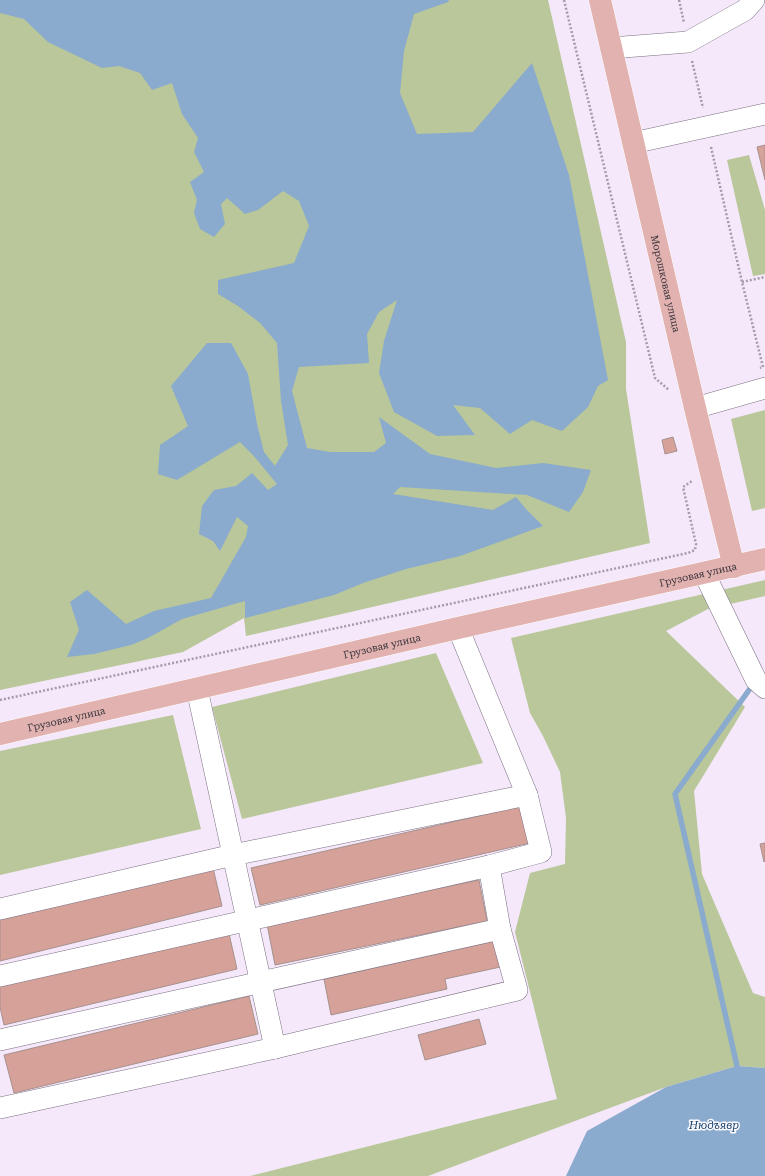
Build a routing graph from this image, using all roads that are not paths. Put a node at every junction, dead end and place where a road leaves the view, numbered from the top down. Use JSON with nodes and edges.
{"nodes":[{"id":1,"x":600,"y":0,"type":"edge"},
{"id":2,"x":754,"y":0,"type":"edge"},
{"id":3,"x":611,"y":48,"type":"junction"},
{"id":4,"x":765,"y":114,"type":"edge"},
{"id":5,"x":633,"y":143,"type":"junction"},
{"id":6,"x":765,"y":388,"type":"edge"},
{"id":7,"x":695,"y":408,"type":"junction"},
{"id":8,"x":765,"y":559,"type":"edge"},
{"id":9,"x":734,"y":567,"type":"junction"},
{"id":10,"x":704,"y":573,"type":"junction"},
{"id":11,"x":458,"y":628,"type":"junction"},
{"id":12,"x":765,"y":688,"type":"edge"},
{"id":13,"x":197,"y":689,"type":"junction"},
{"id":14,"x":0,"y":734,"type":"edge"},
{"id":15,"x":527,"y":795,"type":"junction"},
{"id":16,"x":233,"y":855,"type":"junction"},
{"id":17,"x":488,"y":866,"type":"junction"},
{"id":18,"x":0,"y":909,"type":"edge"},
{"id":19,"x":247,"y":920,"type":"junction"},
{"id":20,"x":500,"y":928,"type":"junction"},
{"id":21,"x":0,"y":976,"type":"edge"},
{"id":22,"x":261,"y":982,"type":"junction"},
{"id":23,"x":0,"y":1040,"type":"edge"},
{"id":24,"x":275,"y":1048,"type":"junction"},
{"id":25,"x":0,"y":1108,"type":"edge"}],
"edges":[{"from":1,"to":3,"type":"main road","name":"Морошковая улица"},
{"from":2,"to":3,"type":"lane"},
{"from":3,"to":5,"type":"main road","name":"Морошковая улица"},
{"from":4,"to":5,"type":"lane"},
{"from":5,"to":7,"type":"main road","name":"Морошковая улица"},
{"from":6,"to":7,"type":"lane"},
{"from":7,"to":9,"type":"main road","name":"Морошковая улица"},
{"from":8,"to":9,"type":"main road","name":"Грузовая улица"},
{"from":9,"to":10,"type":"main road","name":"Грузовая улица"},
{"from":10,"to":11,"type":"main road","name":"Грузовая улица"},
{"from":10,"to":12,"type":"lane"},
{"from":11,"to":13,"type":"main road","name":"Грузовая улица"},
{"from":11,"to":15,"type":"lane"},
{"from":13,"to":14,"type":"main road","name":"Грузовая улица"},
{"from":13,"to":16,"type":"lane"},
{"from":15,"to":16,"type":"lane"},
{"from":15,"to":17,"type":"lane"},
{"from":16,"to":18,"type":"lane"},
{"from":16,"to":19,"type":"lane"},
{"from":17,"to":19,"type":"lane"},
{"from":17,"to":20,"type":"lane"},
{"from":19,"to":21,"type":"lane"},
{"from":19,"to":22,"type":"lane"},
{"from":20,"to":22,"type":"lane"},
{"from":20,"to":24,"type":"lane"},
{"from":22,"to":23,"type":"lane"},
{"from":22,"to":24,"type":"lane"},
{"from":24,"to":25,"type":"lane"}]}
